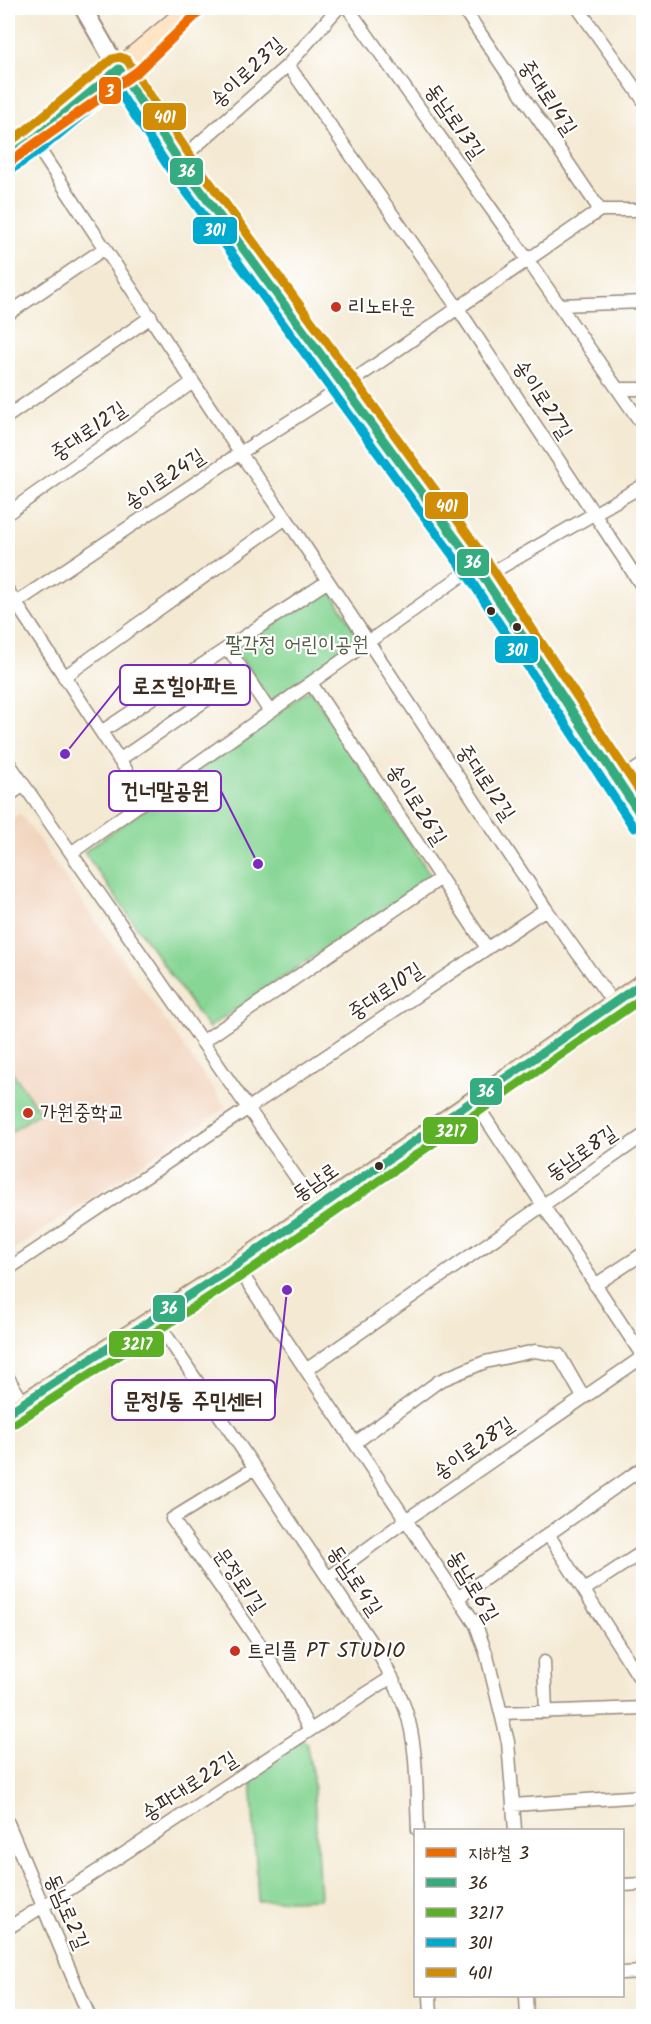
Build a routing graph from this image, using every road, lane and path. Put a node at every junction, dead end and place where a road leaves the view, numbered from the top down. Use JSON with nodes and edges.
{"nodes":[{"id":1,"x":83,"y":8,"type":"edge"},
{"id":2,"x":190,"y":8,"type":"edge"},
{"id":3,"x":338,"y":8,"type":"edge"},
{"id":4,"x":348,"y":8,"type":"edge"},
{"id":5,"x":462,"y":8,"type":"edge"},
{"id":6,"x":578,"y":8,"type":"edge"},
{"id":7,"x":288,"y":65,"type":"junction"},
{"id":8,"x":119,"y":69,"type":"junction"},
{"id":9,"x":644,"y":101,"type":"edge"},
{"id":10,"x":33,"y":140,"type":"junction"},
{"id":11,"x":8,"y":157,"type":"edge"},
{"id":12,"x":179,"y":161,"type":"junction"},
{"id":13,"x":600,"y":210,"type":"junction"},
{"id":14,"x":644,"y":210,"type":"edge"},
{"id":15,"x":105,"y":248,"type":"junction"},
{"id":16,"x":527,"y":259,"type":"junction"},
{"id":17,"x":644,"y":302,"type":"edge"},
{"id":18,"x":559,"y":305,"type":"junction"},
{"id":19,"x":458,"y":307,"type":"junction"},
{"id":20,"x":8,"y":315,"type":"edge"},
{"id":21,"x":151,"y":317,"type":"junction"},
{"id":22,"x":193,"y":382,"type":"junction"},
{"id":23,"x":345,"y":386,"type":"junction"},
{"id":24,"x":618,"y":389,"type":"junction"},
{"id":25,"x":644,"y":389,"type":"edge"},
{"id":26,"x":8,"y":416,"type":"edge"},
{"id":27,"x":644,"y":427,"type":"edge"},
{"id":28,"x":240,"y":453,"type":"junction"},
{"id":29,"x":644,"y":485,"type":"edge"},
{"id":30,"x":8,"y":513,"type":"edge"},
{"id":31,"x":594,"y":513,"type":"junction"},
{"id":32,"x":286,"y":518,"type":"junction"},
{"id":33,"x":480,"y":572,"type":"junction"},
{"id":34,"x":328,"y":581,"type":"junction"},
{"id":35,"x":644,"y":589,"type":"edge"},
{"id":36,"x":8,"y":591,"type":"edge"},
{"id":37,"x":11,"y":606,"type":"edge"},
{"id":38,"x":368,"y":642,"type":"junction"},
{"id":39,"x":228,"y":648,"type":"junction"},
{"id":40,"x":244,"y":674,"type":"junction"},
{"id":41,"x":64,"y":677,"type":"junction"},
{"id":42,"x":311,"y":683,"type":"junction"},
{"id":43,"x":270,"y":712,"type":"junction"},
{"id":44,"x":101,"y":732,"type":"junction"},
{"id":45,"x":119,"y":760,"type":"junction"},
{"id":46,"x":8,"y":762,"type":"edge"},
{"id":47,"x":644,"y":764,"type":"edge"},
{"id":48,"x":618,"y":781,"type":"junction"},
{"id":49,"x":24,"y":785,"type":"junction"},
{"id":50,"x":8,"y":796,"type":"edge"},
{"id":51,"x":146,"y":800,"type":"junction"},
{"id":52,"x":644,"y":821,"type":"edge"},
{"id":53,"x":71,"y":853,"type":"junction"},
{"id":54,"x":441,"y":878,"type":"junction"},
{"id":55,"x":546,"y":909,"type":"junction"},
{"id":56,"x":487,"y":948,"type":"junction"},
{"id":57,"x":644,"y":982,"type":"edge"},
{"id":58,"x":614,"y":1004,"type":"junction"},
{"id":59,"x":202,"y":1042,"type":"junction"},
{"id":60,"x":474,"y":1101,"type":"junction"},
{"id":61,"x":248,"y":1108,"type":"junction"},
{"id":62,"x":644,"y":1135,"type":"edge"},
{"id":63,"x":543,"y":1205,"type":"junction"},
{"id":64,"x":318,"y":1209,"type":"junction"},
{"id":65,"x":644,"y":1253,"type":"edge"},
{"id":66,"x":236,"y":1265,"type":"junction"},
{"id":67,"x":8,"y":1269,"type":"edge"},
{"id":68,"x":595,"y":1285,"type":"junction"},
{"id":69,"x":154,"y":1317,"type":"junction"},
{"id":70,"x":643,"y":1357,"type":"edge"},
{"id":71,"x":306,"y":1370,"type":"junction"},
{"id":72,"x":8,"y":1378,"type":"edge"},
{"id":73,"x":584,"y":1397,"type":"junction"},
{"id":74,"x":23,"y":1402,"type":"junction"},
{"id":75,"x":8,"y":1413,"type":"edge"},
{"id":76,"x":355,"y":1443,"type":"junction"},
{"id":77,"x":644,"y":1467,"type":"edge"},
{"id":78,"x":255,"y":1468,"type":"junction"},
{"id":79,"x":406,"y":1520,"type":"junction"},
{"id":80,"x":548,"y":1534,"type":"junction"},
{"id":81,"x":644,"y":1551,"type":"edge"},
{"id":82,"x":328,"y":1578,"type":"junction"},
{"id":83,"x":584,"y":1590,"type":"junction"},
{"id":84,"x":459,"y":1597,"type":"junction"},
{"id":85,"x":544,"y":1662,"type":"dead end"},
{"id":86,"x":392,"y":1677,"type":"junction"},
{"id":87,"x":644,"y":1685,"type":"edge"},
{"id":88,"x":644,"y":1708,"type":"edge"},
{"id":89,"x":546,"y":1712,"type":"junction"},
{"id":90,"x":501,"y":1713,"type":"junction"},
{"id":91,"x":309,"y":1729,"type":"junction"},
{"id":92,"x":644,"y":1797,"type":"edge"},
{"id":93,"x":513,"y":1805,"type":"junction"},
{"id":94,"x":8,"y":1823,"type":"edge"},
{"id":95,"x":418,"y":1829,"type":"edge"},
{"id":96,"x":514,"y":1829,"type":"edge"},
{"id":97,"x":644,"y":1884,"type":"edge"},
{"id":98,"x":624,"y":1885,"type":"edge"},
{"id":99,"x":42,"y":1907,"type":"junction"},
{"id":100,"x":8,"y":1928,"type":"edge"},
{"id":101,"x":644,"y":1972,"type":"edge"},
{"id":102,"x":624,"y":1973,"type":"edge"},
{"id":103,"x":430,"y":1997,"type":"edge"},
{"id":104,"x":526,"y":1997,"type":"edge"},
{"id":105,"x":89,"y":2016,"type":"edge"},
{"id":106,"x":431,"y":2016,"type":"edge"},
{"id":107,"x":527,"y":2016,"type":"edge"}],
"edges":[{"from":1,"to":8,"type":"street"},
{"from":2,"to":8,"type":"main road"},
{"from":3,"to":7,"type":"street","name":"송이로23길"},
{"from":4,"to":16,"type":"street","name":"동남로13길"},
{"from":5,"to":13,"type":"street","name":"중대로14길"},
{"from":6,"to":9,"type":"street"},
{"from":7,"to":12,"type":"street","name":"송이로23길"},
{"from":7,"to":19,"type":"street"},
{"from":8,"to":10,"type":"main road"},
{"from":8,"to":12,"type":"street"},
{"from":10,"to":11,"type":"main road"},
{"from":10,"to":15,"type":"street","name":"중대로12길"},
{"from":12,"to":23,"type":"street"},
{"from":13,"to":14,"type":"street"},
{"from":13,"to":16,"type":"street"},
{"from":15,"to":20,"type":"street"},
{"from":15,"to":21,"type":"street","name":"중대로12길"},
{"from":16,"to":18,"type":"street"},
{"from":16,"to":19,"type":"street"},
{"from":17,"to":18,"type":"street"},
{"from":18,"to":24,"type":"street"},
{"from":19,"to":23,"type":"street"},
{"from":19,"to":31,"type":"street","name":"송이로27길"},
{"from":21,"to":22,"type":"street","name":"중대로12길"},
{"from":21,"to":26,"type":"street"},
{"from":22,"to":28,"type":"street","name":"중대로12길"},
{"from":22,"to":30,"type":"street","name":"중대로12길"},
{"from":23,"to":28,"type":"street","name":"송이로24길"},
{"from":23,"to":33,"type":"street"},
{"from":24,"to":25,"type":"street"},
{"from":24,"to":27,"type":"street"},
{"from":28,"to":32,"type":"street","name":"중대로12길"},
{"from":28,"to":37,"type":"street","name":"송이로24길"},
{"from":29,"to":31,"type":"street"},
{"from":31,"to":33,"type":"street"},
{"from":31,"to":35,"type":"street","name":"송이로27길"},
{"from":32,"to":34,"type":"street","name":"중대로12길"},
{"from":32,"to":41,"type":"street"},
{"from":33,"to":38,"type":"street"},
{"from":33,"to":48,"type":"street"},
{"from":34,"to":38,"type":"street","name":"중대로12길"},
{"from":34,"to":39,"type":"street"},
{"from":36,"to":37,"type":"street"},
{"from":37,"to":41,"type":"street"},
{"from":38,"to":42,"type":"street"},
{"from":38,"to":55,"type":"street","name":"중대로12길"},
{"from":39,"to":40,"type":"street"},
{"from":39,"to":44,"type":"street"},
{"from":40,"to":43,"type":"street"},
{"from":40,"to":45,"type":"street"},
{"from":41,"to":44,"type":"street"},
{"from":42,"to":43,"type":"street"},
{"from":42,"to":54,"type":"street","name":"송이로26길"},
{"from":43,"to":51,"type":"street"},
{"from":44,"to":45,"type":"street"},
{"from":45,"to":51,"type":"street"},
{"from":46,"to":49,"type":"street"},
{"from":47,"to":48,"type":"street"},
{"from":48,"to":52,"type":"street"},
{"from":49,"to":50,"type":"street"},
{"from":49,"to":53,"type":"street"},
{"from":51,"to":53,"type":"street"},
{"from":53,"to":59,"type":"street"},
{"from":54,"to":56,"type":"street","name":"송이로26길"},
{"from":54,"to":59,"type":"street"},
{"from":55,"to":56,"type":"street","name":"중대로10길"},
{"from":55,"to":58,"type":"street","name":"중대로12길"},
{"from":56,"to":61,"type":"street","name":"중대로10길"},
{"from":57,"to":58,"type":"main road","name":"동남로"},
{"from":58,"to":60,"type":"main road","name":"동남로"},
{"from":59,"to":61,"type":"street"},
{"from":60,"to":63,"type":"street","name":"동남로8길"},
{"from":60,"to":64,"type":"main road","name":"동남로"},
{"from":61,"to":64,"type":"street"},
{"from":61,"to":67,"type":"street","name":"중대로10길"},
{"from":62,"to":63,"type":"street","name":"동남로8길"},
{"from":63,"to":68,"type":"street","name":"동남로8길"},
{"from":63,"to":71,"type":"street"},
{"from":64,"to":66,"type":"main road","name":"동남로"},
{"from":65,"to":68,"type":"street"},
{"from":66,"to":69,"type":"main road","name":"동남로"},
{"from":66,"to":71,"type":"street","name":"동남로6길"},
{"from":68,"to":70,"type":"street","name":"동남로8길"},
{"from":69,"to":74,"type":"main road","name":"동남로"},
{"from":69,"to":78,"type":"street","name":"동남로4길"},
{"from":70,"to":73,"type":"street","name":"송이로28길"},
{"from":71,"to":76,"type":"street","name":"동남로6길"},
{"from":72,"to":74,"type":"street"},
{"from":73,"to":76,"type":"street"},
{"from":73,"to":79,"type":"street","name":"송이로28길"},
{"from":74,"to":75,"type":"main road","name":"동남로"},
{"from":76,"to":79,"type":"street","name":"동남로6길"},
{"from":77,"to":80,"type":"street"},
{"from":78,"to":82,"type":"street","name":"동남로4길"},
{"from":78,"to":91,"type":"street","name":"문정로1길"},
{"from":79,"to":82,"type":"street","name":"송이로28길"},
{"from":79,"to":84,"type":"street","name":"동남로6길"},
{"from":80,"to":83,"type":"street"},
{"from":80,"to":84,"type":"street"},
{"from":81,"to":83,"type":"street"},
{"from":82,"to":86,"type":"street","name":"동남로4길"},
{"from":83,"to":87,"type":"street"},
{"from":84,"to":90,"type":"street","name":"동남로6길"},
{"from":85,"to":89,"type":"street"},
{"from":86,"to":91,"type":"street","name":"송파대로22길"},
{"from":86,"to":95,"type":"street","name":"동남로4길"},
{"from":88,"to":89,"type":"street"},
{"from":89,"to":90,"type":"street"},
{"from":90,"to":93,"type":"street","name":"동남로6길"},
{"from":91,"to":99,"type":"street","name":"송파대로22길"},
{"from":92,"to":93,"type":"street"},
{"from":93,"to":96,"type":"street","name":"동남로6길"},
{"from":94,"to":99,"type":"street","name":"동남로2길"},
{"from":97,"to":98,"type":"street"},
{"from":99,"to":100,"type":"street","name":"송파대로22길"},
{"from":99,"to":105,"type":"street","name":"동남로2길"},
{"from":101,"to":102,"type":"street"},
{"from":103,"to":106,"type":"street"},
{"from":104,"to":107,"type":"street"}]}
